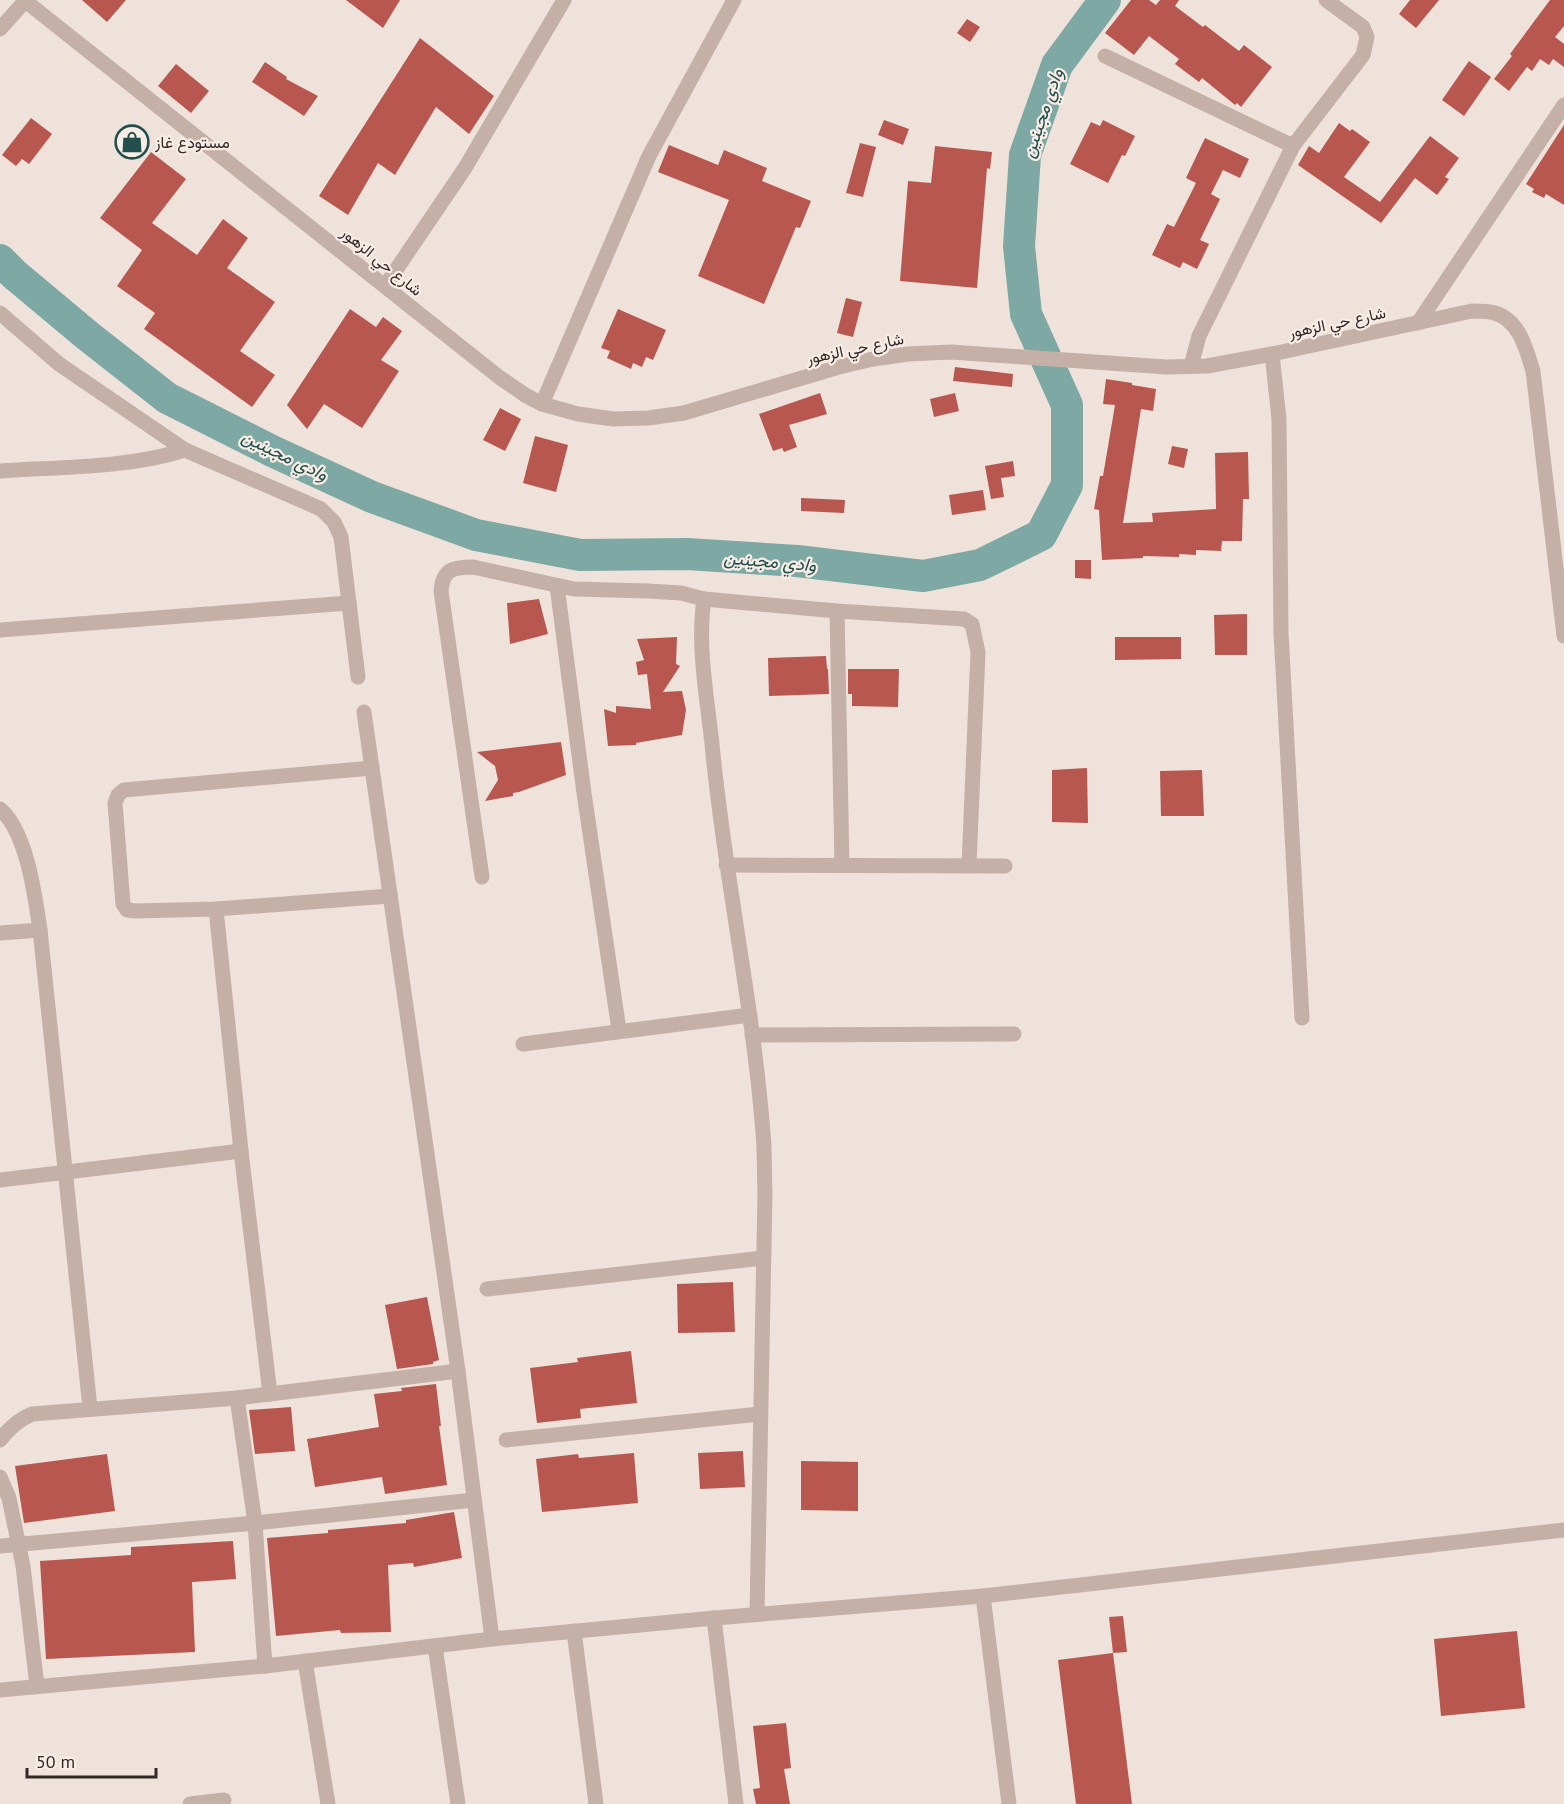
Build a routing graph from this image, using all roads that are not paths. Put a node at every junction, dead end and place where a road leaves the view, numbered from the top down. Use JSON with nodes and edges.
{"nodes":[{"id":1,"x":25,"y":0,"type":"edge"},
{"id":2,"x":564,"y":0,"type":"edge"},
{"id":3,"x":734,"y":0,"type":"edge"},
{"id":4,"x":1326,"y":0,"type":"edge"},
{"id":5,"x":0,"y":29,"type":"edge"},
{"id":6,"x":1105,"y":56,"type":"dead end"},
{"id":7,"x":1564,"y":105,"type":"edge"},
{"id":8,"x":1293,"y":147,"type":"junction"},
{"id":9,"x":385,"y":286,"type":"junction"},
{"id":10,"x":0,"y":313,"type":"edge"},
{"id":11,"x":1418,"y":322,"type":"junction"},
{"id":12,"x":1272,"y":354,"type":"junction"},
{"id":13,"x":1191,"y":366,"type":"junction"},
{"id":14,"x":542,"y":404,"type":"junction"},
{"id":15,"x":185,"y":450,"type":"junction"},
{"id":16,"x":0,"y":471,"type":"edge"},
{"id":17,"x":557,"y":586,"type":"junction"},
{"id":18,"x":704,"y":599,"type":"junction"},
{"id":19,"x":349,"y":603,"type":"junction"},
{"id":20,"x":837,"y":611,"type":"junction"},
{"id":21,"x":0,"y":630,"type":"edge"},
{"id":22,"x":1564,"y":636,"type":"edge"},
{"id":23,"x":357,"y":677,"type":"dead end"},
{"id":24,"x":364,"y":712,"type":"dead end"},
{"id":25,"x":372,"y":768,"type":"junction"},
{"id":26,"x":0,"y":809,"type":"edge"},
{"id":27,"x":726,"y":865,"type":"junction"},
{"id":28,"x":842,"y":865,"type":"junction"},
{"id":29,"x":969,"y":866,"type":"junction"},
{"id":30,"x":1005,"y":866,"type":"dead end"},
{"id":31,"x":482,"y":877,"type":"dead end"},
{"id":32,"x":390,"y":896,"type":"junction"},
{"id":33,"x":216,"y":909,"type":"junction"},
{"id":34,"x":40,"y":930,"type":"junction"},
{"id":35,"x":0,"y":933,"type":"edge"},
{"id":36,"x":750,"y":1014,"type":"junction"},
{"id":37,"x":1302,"y":1018,"type":"dead end"},
{"id":38,"x":619,"y":1030,"type":"junction"},
{"id":39,"x":1014,"y":1034,"type":"dead end"},
{"id":40,"x":752,"y":1035,"type":"junction"},
{"id":41,"x":523,"y":1044,"type":"dead end"},
{"id":42,"x":241,"y":1151,"type":"junction"},
{"id":43,"x":66,"y":1172,"type":"junction"},
{"id":44,"x":0,"y":1180,"type":"edge"},
{"id":45,"x":763,"y":1258,"type":"junction"},
{"id":46,"x":487,"y":1288,"type":"dead end"},
{"id":47,"x":458,"y":1371,"type":"junction"},
{"id":48,"x":270,"y":1394,"type":"junction"},
{"id":49,"x":237,"y":1398,"type":"junction"},
{"id":50,"x":90,"y":1408,"type":"junction"},
{"id":51,"x":760,"y":1414,"type":"junction"},
{"id":52,"x":0,"y":1440,"type":"edge"},
{"id":53,"x":506,"y":1440,"type":"dead end"},
{"id":54,"x":0,"y":1477,"type":"edge"},
{"id":55,"x":474,"y":1500,"type":"junction"},
{"id":56,"x":255,"y":1523,"type":"junction"},
{"id":57,"x":1564,"y":1530,"type":"edge"},
{"id":58,"x":19,"y":1545,"type":"junction"},
{"id":59,"x":0,"y":1546,"type":"edge"},
{"id":60,"x":983,"y":1596,"type":"junction"},
{"id":61,"x":757,"y":1614,"type":"junction"},
{"id":62,"x":714,"y":1617,"type":"junction"},
{"id":63,"x":574,"y":1631,"type":"junction"},
{"id":64,"x":492,"y":1639,"type":"junction"},
{"id":65,"x":435,"y":1646,"type":"junction"},
{"id":66,"x":305,"y":1661,"type":"junction"},
{"id":67,"x":265,"y":1666,"type":"junction"},
{"id":68,"x":37,"y":1686,"type":"junction"},
{"id":69,"x":0,"y":1690,"type":"edge"},
{"id":70,"x":224,"y":1800,"type":"dead end"},
{"id":71,"x":190,"y":1804,"type":"edge"},
{"id":72,"x":328,"y":1804,"type":"edge"},
{"id":73,"x":458,"y":1804,"type":"edge"},
{"id":74,"x":596,"y":1804,"type":"edge"},
{"id":75,"x":736,"y":1804,"type":"edge"},
{"id":76,"x":1009,"y":1804,"type":"edge"}],
"edges":[{"from":1,"to":5,"type":"street"},
{"from":1,"to":9,"type":"street","name":"شارع حي الزهور"},
{"from":2,"to":9,"type":"street"},
{"from":3,"to":14,"type":"street"},
{"from":4,"to":8,"type":"street"},
{"from":6,"to":8,"type":"street"},
{"from":7,"to":11,"type":"street"},
{"from":8,"to":13,"type":"street"},
{"from":9,"to":14,"type":"street","name":"شارع حي الزهور"},
{"from":10,"to":15,"type":"street"},
{"from":11,"to":12,"type":"street","name":"شارع حي الزهور"},
{"from":11,"to":22,"type":"street","name":"شارع حي الزهور"},
{"from":12,"to":13,"type":"street","name":"شارع حي الزهور"},
{"from":12,"to":37,"type":"street"},
{"from":13,"to":14,"type":"street","name":"شارع حي الزهور"},
{"from":15,"to":16,"type":"street"},
{"from":15,"to":19,"type":"street"},
{"from":17,"to":18,"type":"street"},
{"from":17,"to":31,"type":"street"},
{"from":17,"to":38,"type":"street"},
{"from":18,"to":20,"type":"street"},
{"from":18,"to":27,"type":"street"},
{"from":19,"to":21,"type":"street"},
{"from":19,"to":23,"type":"street"},
{"from":20,"to":28,"type":"street"},
{"from":20,"to":29,"type":"street"},
{"from":24,"to":25,"type":"street"},
{"from":25,"to":32,"type":"street"},
{"from":25,"to":33,"type":"street"},
{"from":26,"to":34,"type":"street"},
{"from":27,"to":28,"type":"street"},
{"from":27,"to":36,"type":"street"},
{"from":28,"to":29,"type":"street"},
{"from":29,"to":30,"type":"street"},
{"from":32,"to":33,"type":"street"},
{"from":32,"to":47,"type":"street"},
{"from":33,"to":42,"type":"street"},
{"from":34,"to":35,"type":"street"},
{"from":34,"to":43,"type":"street"},
{"from":36,"to":38,"type":"street"},
{"from":36,"to":40,"type":"street"},
{"from":38,"to":41,"type":"street"},
{"from":39,"to":40,"type":"street"},
{"from":40,"to":45,"type":"street"},
{"from":42,"to":43,"type":"street"},
{"from":42,"to":48,"type":"street"},
{"from":43,"to":44,"type":"street"},
{"from":43,"to":50,"type":"street"},
{"from":45,"to":46,"type":"street"},
{"from":45,"to":51,"type":"street"},
{"from":47,"to":48,"type":"street"},
{"from":47,"to":55,"type":"street"},
{"from":48,"to":49,"type":"street"},
{"from":49,"to":50,"type":"street"},
{"from":49,"to":56,"type":"street"},
{"from":50,"to":52,"type":"street"},
{"from":51,"to":53,"type":"street"},
{"from":51,"to":61,"type":"street"},
{"from":54,"to":58,"type":"street"},
{"from":55,"to":56,"type":"street"},
{"from":55,"to":64,"type":"street"},
{"from":56,"to":58,"type":"street"},
{"from":56,"to":67,"type":"street"},
{"from":57,"to":60,"type":"street"},
{"from":58,"to":59,"type":"street"},
{"from":58,"to":68,"type":"street"},
{"from":60,"to":61,"type":"street"},
{"from":60,"to":76,"type":"street"},
{"from":61,"to":62,"type":"street"},
{"from":62,"to":63,"type":"street"},
{"from":62,"to":75,"type":"street"},
{"from":63,"to":64,"type":"street"},
{"from":63,"to":74,"type":"street"},
{"from":64,"to":65,"type":"street"},
{"from":65,"to":66,"type":"street"},
{"from":65,"to":73,"type":"street"},
{"from":66,"to":67,"type":"street"},
{"from":66,"to":72,"type":"street"},
{"from":67,"to":68,"type":"street"},
{"from":68,"to":69,"type":"street"},
{"from":70,"to":71,"type":"street"}]}
